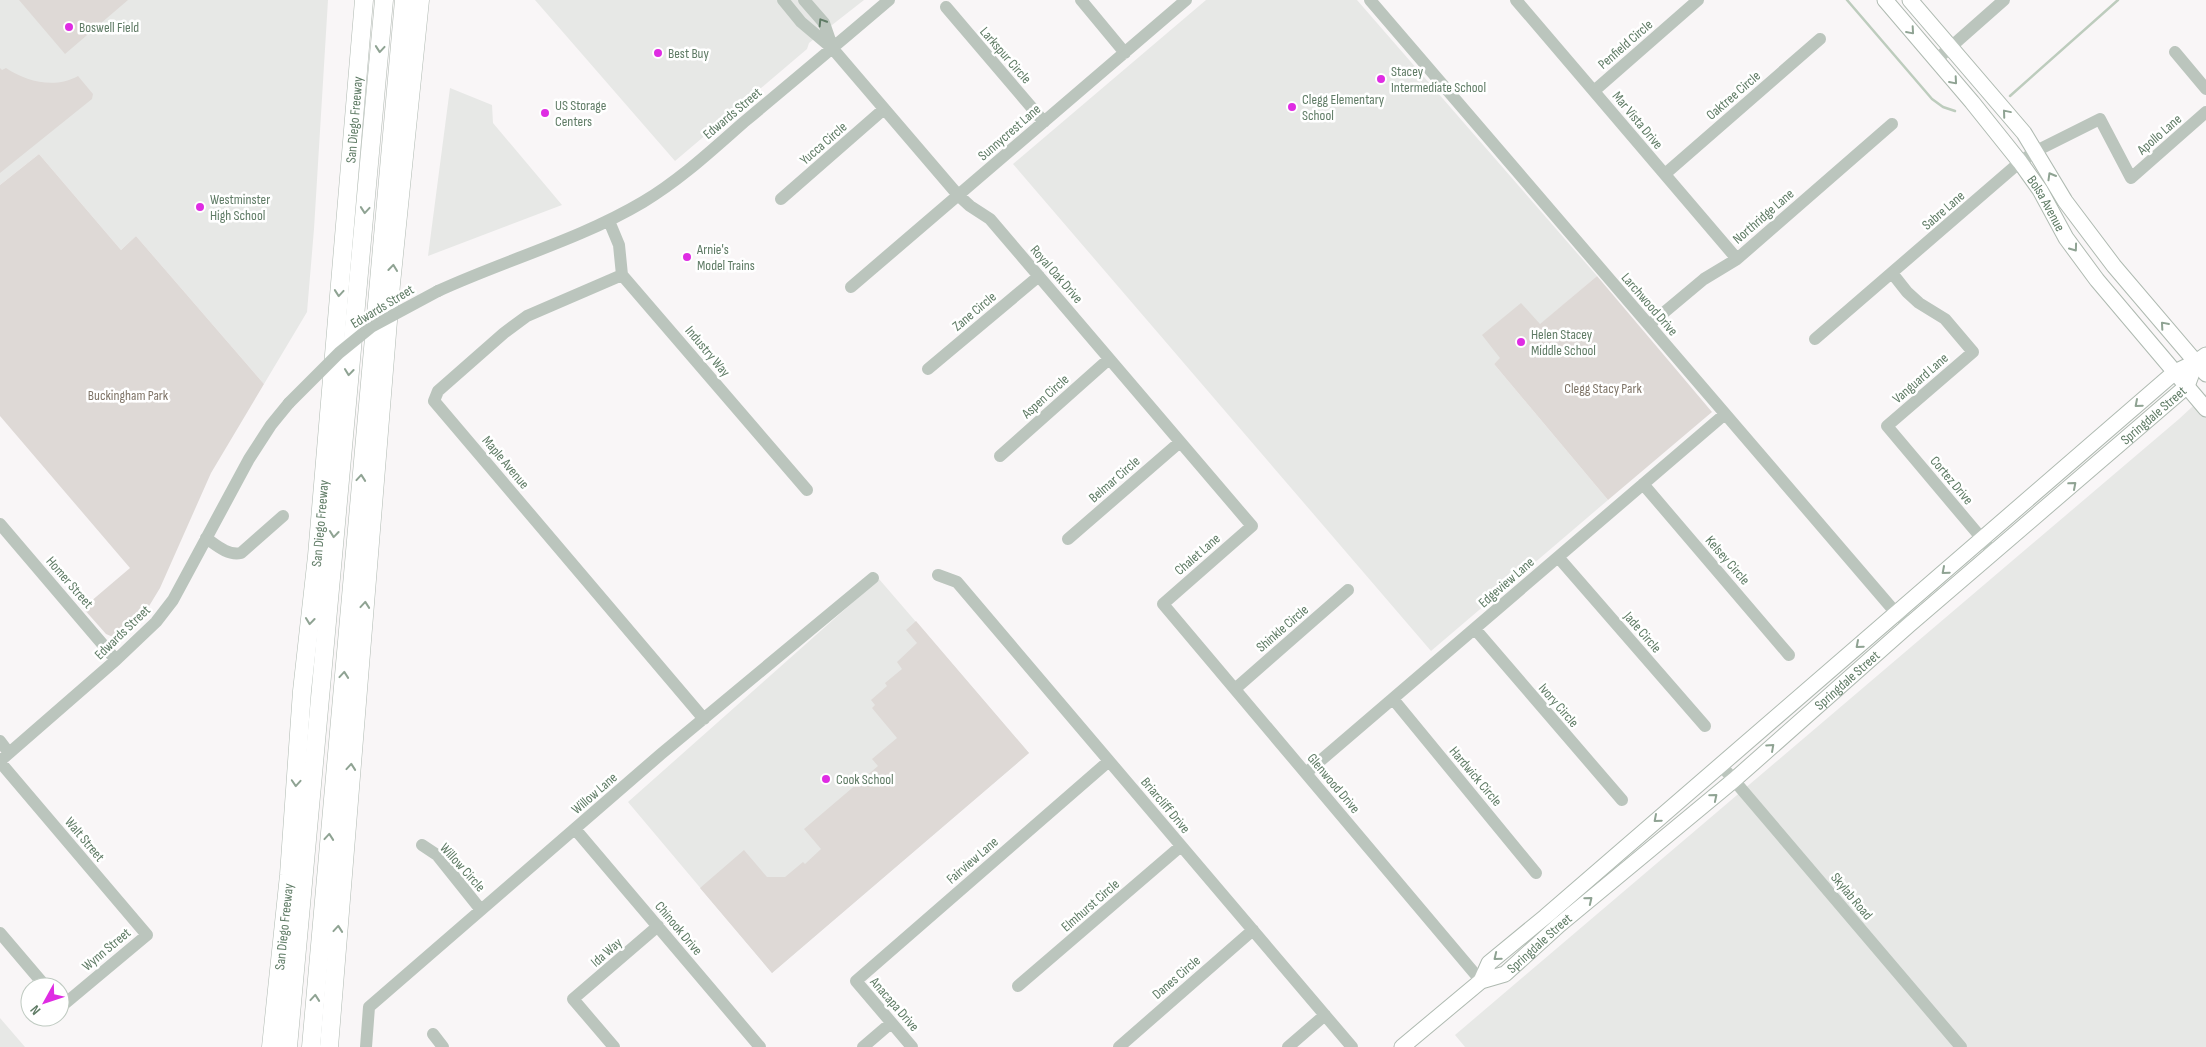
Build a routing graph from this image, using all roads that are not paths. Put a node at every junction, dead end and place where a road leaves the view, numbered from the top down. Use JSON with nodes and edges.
{"nodes":[{"id":1,"x":364,"y":0,"type":"edge"},
{"id":2,"x":384,"y":0,"type":"edge"},
{"id":3,"x":404,"y":0,"type":"edge"},
{"id":4,"x":420,"y":0,"type":"edge"},
{"id":5,"x":783,"y":0,"type":"edge"},
{"id":6,"x":804,"y":0,"type":"edge"},
{"id":7,"x":889,"y":0,"type":"edge"},
{"id":8,"x":1081,"y":0,"type":"edge"},
{"id":9,"x":1186,"y":0,"type":"edge"},
{"id":10,"x":1370,"y":0,"type":"edge"},
{"id":11,"x":1698,"y":0,"type":"edge"},
{"id":12,"x":1885,"y":0,"type":"edge"},
{"id":13,"x":1910,"y":0,"type":"edge"},
{"id":14,"x":2004,"y":0,"type":"edge"},
{"id":15,"x":1521,"y":2,"type":"edge"},
{"id":16,"x":946,"y":7,"type":"dead end"},
{"id":17,"x":1820,"y":39,"type":"dead end"},
{"id":18,"x":833,"y":48,"type":"junction"},
{"id":19,"x":1950,"y":48,"type":"junction"},
{"id":20,"x":2175,"y":52,"type":"dead end"},
{"id":21,"x":1125,"y":53,"type":"junction"},
{"id":22,"x":1936,"y":60,"type":"junction"},
{"id":23,"x":2206,"y":89,"type":"edge"},
{"id":24,"x":1594,"y":91,"type":"junction"},
{"id":25,"x":884,"y":110,"type":"junction"},
{"id":26,"x":2206,"y":112,"type":"edge"},
{"id":27,"x":2100,"y":119,"type":"joint"},
{"id":28,"x":1044,"y":122,"type":"junction"},
{"id":29,"x":1892,"y":124,"type":"dead end"},
{"id":30,"x":2036,"y":151,"type":"junction"},
{"id":31,"x":2020,"y":162,"type":"junction"},
{"id":32,"x":1665,"y":174,"type":"junction"},
{"id":33,"x":958,"y":195,"type":"junction"},
{"id":34,"x":781,"y":199,"type":"dead end"},
{"id":35,"x":609,"y":221,"type":"junction"},
{"id":36,"x":1738,"y":259,"type":"junction"},
{"id":37,"x":1892,"y":273,"type":"junction"},
{"id":38,"x":622,"y":275,"type":"junction"},
{"id":39,"x":1039,"y":276,"type":"junction"},
{"id":40,"x":851,"y":287,"type":"dead end"},
{"id":41,"x":1649,"y":326,"type":"junction"},
{"id":42,"x":1816,"y":339,"type":"dead end"},
{"id":43,"x":1109,"y":359,"type":"junction"},
{"id":44,"x":2203,"y":364,"type":"edge"},
{"id":45,"x":928,"y":369,"type":"dead end"},
{"id":46,"x":2175,"y":372,"type":"junction"},
{"id":47,"x":2187,"y":386,"type":"junction"},
{"id":48,"x":2206,"y":409,"type":"edge"},
{"id":49,"x":1725,"y":414,"type":"junction"},
{"id":50,"x":1886,"y":426,"type":"joint"},
{"id":51,"x":1180,"y":442,"type":"junction"},
{"id":52,"x":1000,"y":456,"type":"dead end"},
{"id":53,"x":1644,"y":484,"type":"junction"},
{"id":54,"x":807,"y":490,"type":"dead end"},
{"id":55,"x":283,"y":516,"type":"dead end"},
{"id":56,"x":0,"y":524,"type":"edge"},
{"id":57,"x":1252,"y":526,"type":"joint"},
{"id":58,"x":206,"y":538,"type":"junction"},
{"id":59,"x":1068,"y":539,"type":"dead end"},
{"id":60,"x":1982,"y":539,"type":"junction"},
{"id":61,"x":1994,"y":553,"type":"junction"},
{"id":62,"x":1558,"y":557,"type":"junction"},
{"id":63,"x":938,"y":575,"type":"dead end"},
{"id":64,"x":873,"y":578,"type":"dead end"},
{"id":65,"x":1348,"y":590,"type":"dead end"},
{"id":66,"x":1163,"y":604,"type":"joint"},
{"id":67,"x":1896,"y":613,"type":"junction"},
{"id":68,"x":1909,"y":625,"type":"junction"},
{"id":69,"x":1474,"y":629,"type":"junction"},
{"id":70,"x":1789,"y":655,"type":"dead end"},
{"id":71,"x":116,"y":660,"type":"junction"},
{"id":72,"x":1235,"y":689,"type":"junction"},
{"id":73,"x":1392,"y":699,"type":"junction"},
{"id":74,"x":704,"y":719,"type":"junction"},
{"id":75,"x":1705,"y":726,"type":"dead end"},
{"id":76,"x":0,"y":741,"type":"edge"},
{"id":77,"x":3,"y":759,"type":"edge"},
{"id":78,"x":1109,"y":761,"type":"junction"},
{"id":79,"x":1721,"y":765,"type":"junction"},
{"id":80,"x":1306,"y":773,"type":"junction"},
{"id":81,"x":1734,"y":780,"type":"junction"},
{"id":82,"x":1622,"y":800,"type":"dead end"},
{"id":83,"x":575,"y":829,"type":"junction"},
{"id":84,"x":422,"y":845,"type":"dead end"},
{"id":85,"x":1181,"y":846,"type":"junction"},
{"id":86,"x":1536,"y":872,"type":"dead end"},
{"id":87,"x":481,"y":910,"type":"junction"},
{"id":88,"x":658,"y":926,"type":"junction"},
{"id":89,"x":1253,"y":930,"type":"junction"},
{"id":90,"x":0,"y":933,"type":"edge"},
{"id":91,"x":147,"y":935,"type":"joint"},
{"id":92,"x":1520,"y":938,"type":"junction"},
{"id":93,"x":1522,"y":958,"type":"junction"},
{"id":94,"x":37,"y":977,"type":"edge"},
{"id":95,"x":1481,"y":981,"type":"junction"},
{"id":96,"x":856,"y":982,"type":"joint"},
{"id":97,"x":277,"y":985,"type":"junction"},
{"id":98,"x":1018,"y":986,"type":"dead end"},
{"id":99,"x":70,"y":998,"type":"edge"},
{"id":100,"x":1325,"y":1015,"type":"junction"},
{"id":101,"x":891,"y":1023,"type":"junction"},
{"id":102,"x":433,"y":1034,"type":"dead end"},
{"id":103,"x":267,"y":1047,"type":"edge"},
{"id":104,"x":271,"y":1047,"type":"edge"},
{"id":105,"x":288,"y":1047,"type":"edge"},
{"id":106,"x":311,"y":1047,"type":"edge"},
{"id":107,"x":328,"y":1047,"type":"edge"},
{"id":108,"x":366,"y":1047,"type":"edge"},
{"id":109,"x":444,"y":1047,"type":"edge"},
{"id":110,"x":614,"y":1047,"type":"edge"},
{"id":111,"x":760,"y":1047,"type":"edge"},
{"id":112,"x":863,"y":1047,"type":"edge"},
{"id":113,"x":912,"y":1047,"type":"edge"},
{"id":114,"x":1119,"y":1047,"type":"edge"},
{"id":115,"x":1288,"y":1047,"type":"edge"},
{"id":116,"x":1352,"y":1047,"type":"edge"},
{"id":117,"x":1402,"y":1047,"type":"edge"},
{"id":118,"x":1961,"y":1047,"type":"edge"}],
"edges":[{"from":1,"to":97,"type":"highway","name":"San Diego Freeway","one_way":true},
{"from":2,"to":105,"type":"highway","one_way":true},
{"from":106,"to":3,"type":"highway","one_way":true},
{"from":107,"to":4,"type":"highway","one_way":true},
{"from":5,"to":18,"type":"street"},
{"from":18,"to":6,"type":"street","one_way":true},
{"from":7,"to":18,"type":"street","name":"Edwards Street"},
{"from":8,"to":21,"type":"street"},
{"from":9,"to":21,"type":"street","name":"Sunnycrest Lane"},
{"from":10,"to":41,"type":"street","name":"Larchwood Drive"},
{"from":11,"to":24,"type":"street","name":"Penfield Circle"},
{"from":12,"to":22,"type":"main road","name":"Bolsa Avenue","one_way":true},
{"from":13,"to":19,"type":"main road","name":"Bolsa Avenue"},
{"from":14,"to":19,"type":"street"},
{"from":15,"to":24,"type":"street","name":"Mar Vista Drive"},
{"from":16,"to":28,"type":"street","name":"Larkspur Circle"},
{"from":17,"to":32,"type":"street","name":"Oaktree Circle"},
{"from":18,"to":25,"type":"street","name":"Royal Oak Drive"},
{"from":18,"to":35,"type":"street","name":"Edwards Street"},
{"from":19,"to":22,"type":"street"},
{"from":30,"to":19,"type":"main road","name":"Bolsa Avenue","one_way":true},
{"from":20,"to":23,"type":"street"},
{"from":21,"to":28,"type":"street","name":"Sunnycrest Lane"},
{"from":22,"to":31,"type":"main road","name":"Bolsa Avenue","one_way":true},
{"from":24,"to":32,"type":"street","name":"Mar Vista Drive"},
{"from":25,"to":33,"type":"street","name":"Royal Oak Drive"},
{"from":25,"to":34,"type":"street","name":"Yucca Circle"},
{"from":26,"to":27,"type":"street","name":"Apollo Lane"},
{"from":27,"to":30,"type":"street","name":"Sabre Lane"},
{"from":28,"to":33,"type":"street","name":"Sunnycrest Lane"},
{"from":29,"to":36,"type":"street","name":"Northridge Lane"},
{"from":30,"to":31,"type":"street","name":"Sabre Lane"},
{"from":44,"to":30,"type":"main road","name":"Bolsa Avenue","one_way":true},
{"from":31,"to":37,"type":"street","name":"Sabre Lane"},
{"from":31,"to":46,"type":"main road","name":"Bolsa Avenue","one_way":true},
{"from":32,"to":36,"type":"street","name":"Mar Vista Drive"},
{"from":33,"to":39,"type":"street","name":"Royal Oak Drive"},
{"from":33,"to":40,"type":"street","name":"Sunnycrest Lane"},
{"from":35,"to":38,"type":"street"},
{"from":35,"to":58,"type":"street","name":"Edwards Street","bridge":true},
{"from":36,"to":41,"type":"street","name":"Northridge Lane"},
{"from":37,"to":42,"type":"street","name":"Sabre Lane"},
{"from":37,"to":50,"type":"street","name":"Vanguard Lane"},
{"from":38,"to":54,"type":"street","name":"Industry Way"},
{"from":38,"to":74,"type":"street","name":"Maple Avenue"},
{"from":39,"to":43,"type":"street","name":"Royal Oak Drive"},
{"from":39,"to":45,"type":"street","name":"Zane Circle"},
{"from":41,"to":49,"type":"street","name":"Larchwood Drive"},
{"from":43,"to":51,"type":"street","name":"Royal Oak Drive"},
{"from":43,"to":52,"type":"street","name":"Aspen Circle"},
{"from":44,"to":46,"type":"main road","name":"Springdale Street"},
{"from":44,"to":47,"type":"main road","name":"Springdale Street"},
{"from":46,"to":47,"type":"main road","name":"Bolsa Avenue"},
{"from":46,"to":60,"type":"main road","name":"Springdale Street","one_way":true},
{"from":47,"to":48,"type":"main road","name":"Bolsa Avenue"},
{"from":61,"to":47,"type":"main road","name":"Springdale Street","one_way":true},
{"from":49,"to":53,"type":"street","name":"Edgeview Lane"},
{"from":49,"to":67,"type":"street","name":"Larchwood Drive"},
{"from":50,"to":60,"type":"street","name":"Cortez Drive"},
{"from":51,"to":57,"type":"street","name":"Royal Oak Drive"},
{"from":51,"to":59,"type":"street","name":"Belmar Circle"},
{"from":53,"to":62,"type":"street","name":"Edgeview Lane"},
{"from":53,"to":70,"type":"street","name":"Kelsey Circle"},
{"from":55,"to":58,"type":"street"},
{"from":56,"to":71,"type":"street","name":"Homer Street"},
{"from":57,"to":66,"type":"street","name":"Chalet Lane"},
{"from":58,"to":71,"type":"street","name":"Edwards Street"},
{"from":60,"to":61,"type":"street","name":"Cortez Drive"},
{"from":60,"to":67,"type":"main road","name":"Springdale Street","one_way":true},
{"from":61,"to":68,"type":"main road","name":"Springdale Street"},
{"from":62,"to":69,"type":"street","name":"Edgeview Lane"},
{"from":62,"to":75,"type":"street","name":"Jade Circle"},
{"from":63,"to":78,"type":"street","name":"Briarcliff Drive"},
{"from":64,"to":74,"type":"street","name":"Willow Lane"},
{"from":65,"to":72,"type":"street","name":"Shinkle Circle"},
{"from":66,"to":72,"type":"street","name":"Glenwood Drive"},
{"from":67,"to":68,"type":"street","name":"Larchwood Drive"},
{"from":67,"to":79,"type":"main road","name":"Springdale Street","one_way":true},
{"from":81,"to":68,"type":"main road","name":"Springdale Street","one_way":true},
{"from":69,"to":73,"type":"street","name":"Edgeview Lane"},
{"from":69,"to":82,"type":"street","name":"Ivory Circle"},
{"from":71,"to":77,"type":"street","name":"Edwards Street"},
{"from":72,"to":80,"type":"street","name":"Glenwood Drive"},
{"from":73,"to":80,"type":"street","name":"Edgeview Lane"},
{"from":73,"to":86,"type":"street","name":"Hardwick Circle"},
{"from":74,"to":83,"type":"street","name":"Willow Lane"},
{"from":76,"to":77,"type":"street","name":"Walt Street"},
{"from":77,"to":91,"type":"street","name":"Walt Street"},
{"from":78,"to":85,"type":"street","name":"Briarcliff Drive"},
{"from":78,"to":96,"type":"street","name":"Fairview Lane"},
{"from":79,"to":81,"type":"street","name":"Skylab Road"},
{"from":79,"to":92,"type":"main road","name":"Springdale Street","one_way":true},
{"from":80,"to":95,"type":"street","name":"Glenwood Drive"},
{"from":93,"to":81,"type":"main road","name":"Springdale Street","one_way":true},
{"from":81,"to":118,"type":"street","name":"Skylab Road"},
{"from":83,"to":87,"type":"street","name":"Willow Lane"},
{"from":83,"to":88,"type":"street","name":"Chinook Drive"},
{"from":84,"to":87,"type":"street","name":"Willow Circle"},
{"from":85,"to":89,"type":"street","name":"Briarcliff Drive"},
{"from":85,"to":98,"type":"street","name":"Elmhurst Circle"},
{"from":87,"to":108,"type":"street","name":"Willow Lane"},
{"from":88,"to":110,"type":"street","name":"Ida Way"},
{"from":88,"to":111,"type":"street","name":"Chinook Drive"},
{"from":89,"to":100,"type":"street","name":"Briarcliff Drive"},
{"from":89,"to":114,"type":"street","name":"Danes Circle"},
{"from":90,"to":94,"type":"street"},
{"from":91,"to":99,"type":"street","name":"Wynn Street"},
{"from":92,"to":93,"type":"main road"},
{"from":92,"to":95,"type":"main road","name":"Springdale Street","one_way":true},
{"from":93,"to":95,"type":"main road","name":"Springdale Street"},
{"from":95,"to":117,"type":"main road","name":"Springdale Street"},
{"from":96,"to":101,"type":"street","name":"Anacapa Drive"},
{"from":97,"to":103,"type":"highway"},
{"from":97,"to":104,"type":"highway","name":"San Diego Freeway"},
{"from":100,"to":115,"type":"street"},
{"from":100,"to":116,"type":"street","name":"Briarcliff Drive"},
{"from":101,"to":112,"type":"street"},
{"from":101,"to":113,"type":"street","name":"Anacapa Drive"},
{"from":102,"to":109,"type":"street"}]}
